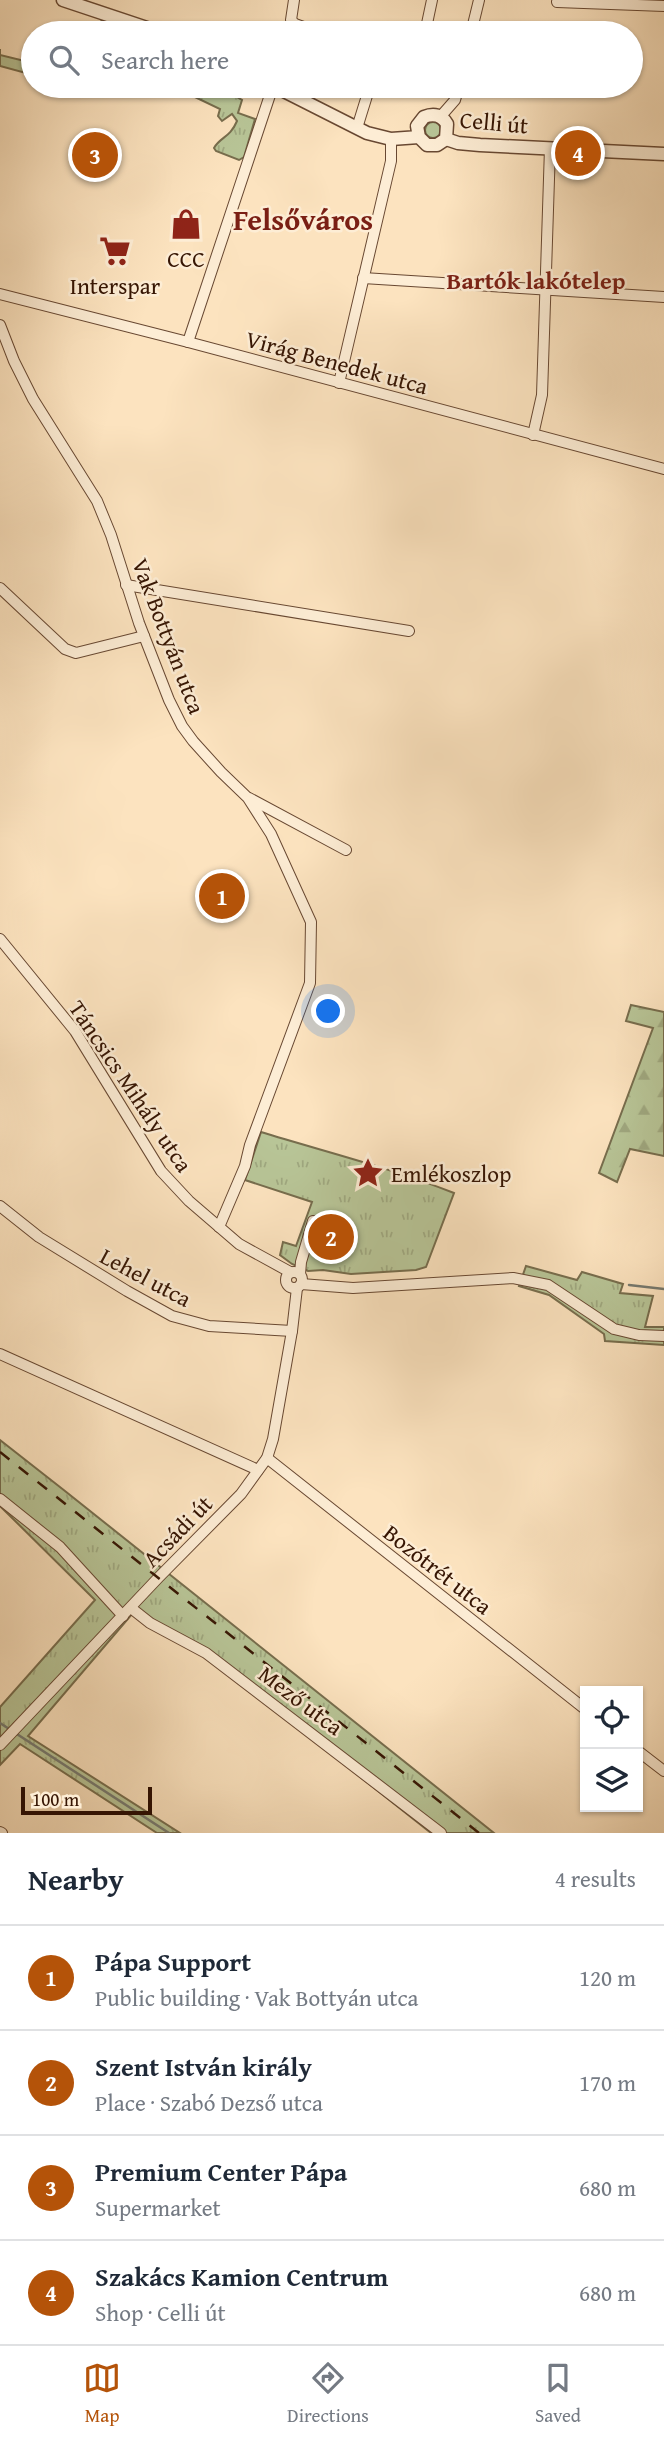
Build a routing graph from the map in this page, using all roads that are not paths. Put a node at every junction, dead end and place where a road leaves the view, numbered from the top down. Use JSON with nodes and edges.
{"nodes":[{"id":1,"x":64,"y":0,"type":"edge"},
{"id":2,"x":294,"y":0,"type":"edge"},
{"id":3,"x":432,"y":0,"type":"edge"},
{"id":4,"x":479,"y":0,"type":"edge"},
{"id":5,"x":557,"y":2,"type":"dead end"},
{"id":6,"x":608,"y":2,"type":"edge"},
{"id":7,"x":664,"y":6,"type":"edge"},
{"id":8,"x":126,"y":21,"type":"edge"},
{"id":9,"x":292,"y":21,"type":"edge"},
{"id":10,"x":428,"y":21,"type":"edge"},
{"id":11,"x":474,"y":21,"type":"edge"},
{"id":12,"x":269,"y":98,"type":"edge"},
{"id":13,"x":297,"y":98,"type":"edge"},
{"id":14,"x":366,"y":98,"type":"edge"},
{"id":15,"x":456,"y":98,"type":"edge"},
{"id":16,"x":441,"y":116,"type":"junction"},
{"id":17,"x":357,"y":128,"type":"junction"},
{"id":18,"x":419,"y":137,"type":"junction"},
{"id":19,"x":391,"y":139,"type":"junction"},
{"id":20,"x":446,"y":139,"type":"junction"},
{"id":21,"x":550,"y":148,"type":"junction"},
{"id":22,"x":664,"y":154,"type":"edge"},
{"id":23,"x":363,"y":278,"type":"junction"},
{"id":24,"x":545,"y":290,"type":"junction"},
{"id":25,"x":0,"y":294,"type":"edge"},
{"id":26,"x":664,"y":297,"type":"edge"},
{"id":27,"x":0,"y":326,"type":"edge"},
{"id":28,"x":188,"y":342,"type":"junction"},
{"id":29,"x":339,"y":383,"type":"junction"},
{"id":30,"x":533,"y":435,"type":"junction"},
{"id":31,"x":664,"y":469,"type":"edge"},
{"id":32,"x":126,"y":585,"type":"junction"},
{"id":33,"x":0,"y":588,"type":"edge"},
{"id":34,"x":410,"y":631,"type":"dead end"},
{"id":35,"x":145,"y":636,"type":"junction"},
{"id":36,"x":248,"y":797,"type":"junction"},
{"id":37,"x":346,"y":850,"type":"dead end"},
{"id":38,"x":0,"y":939,"type":"edge"},
{"id":39,"x":0,"y":1206,"type":"edge"},
{"id":40,"x":313,"y":1221,"type":"dead end"},
{"id":41,"x":219,"y":1227,"type":"junction"},
{"id":42,"x":296,"y":1279,"type":"junction"},
{"id":43,"x":292,"y":1331,"type":"junction"},
{"id":44,"x":664,"y":1336,"type":"edge"},
{"id":45,"x":0,"y":1354,"type":"edge"},
{"id":46,"x":267,"y":1458,"type":"junction"},
{"id":47,"x":258,"y":1470,"type":"junction"},
{"id":48,"x":0,"y":1499,"type":"edge"},
{"id":49,"x":127,"y":1612,"type":"junction"},
{"id":50,"x":580,"y":1705,"type":"edge"},
{"id":51,"x":0,"y":1745,"type":"edge"},
{"id":52,"x":643,"y":1755,"type":"edge"},
{"id":53,"x":664,"y":1771,"type":"edge"},
{"id":54,"x":441,"y":1833,"type":"edge"}],
"edges":[{"from":1,"to":8,"type":"street"},
{"from":2,"to":9,"type":"street"},
{"from":3,"to":10,"type":"street"},
{"from":4,"to":11,"type":"street"},
{"from":5,"to":6,"type":"street"},
{"from":6,"to":7,"type":"street"},
{"from":12,"to":28,"type":"street"},
{"from":13,"to":17,"type":"street","name":"Celli út"},
{"from":14,"to":17,"type":"street"},
{"from":15,"to":16,"type":"street"},
{"from":16,"to":18,"type":"street","name":"Celli út"},
{"from":16,"to":20,"type":"street","name":"Celli út"},
{"from":17,"to":19,"type":"street","name":"Celli út"},
{"from":18,"to":19,"type":"street","name":"Celli út"},
{"from":18,"to":20,"type":"street","name":"Celli út"},
{"from":19,"to":23,"type":"street"},
{"from":20,"to":21,"type":"street","name":"Celli út"},
{"from":21,"to":22,"type":"street","name":"Celli út"},
{"from":21,"to":24,"type":"street"},
{"from":23,"to":24,"type":"street"},
{"from":23,"to":29,"type":"street"},
{"from":24,"to":26,"type":"street"},
{"from":24,"to":30,"type":"street"},
{"from":25,"to":28,"type":"street","name":"Virág Benedek utca"},
{"from":27,"to":32,"type":"street","name":"Vak Bottyán utca"},
{"from":28,"to":29,"type":"street","name":"Virág Benedek utca"},
{"from":29,"to":30,"type":"street","name":"Virág Benedek utca"},
{"from":30,"to":31,"type":"street","name":"Virág Benedek utca"},
{"from":32,"to":34,"type":"street"},
{"from":32,"to":35,"type":"street","name":"Vak Bottyán utca"},
{"from":33,"to":35,"type":"street"},
{"from":35,"to":36,"type":"street","name":"Vak Bottyán utca"},
{"from":36,"to":37,"type":"street"},
{"from":36,"to":41,"type":"street","name":"Vak Bottyán utca"},
{"from":38,"to":41,"type":"street","name":"Táncsics Mihály utca"},
{"from":39,"to":43,"type":"street","name":"Lehel utca"},
{"from":40,"to":42,"type":"street","name":"Acsádi út"},
{"from":41,"to":42,"type":"street","name":"Táncsics Mihály utca"},
{"from":42,"to":43,"type":"street","name":"Acsádi út"},
{"from":42,"to":44,"type":"street"},
{"from":43,"to":46,"type":"street","name":"Acsádi út"},
{"from":45,"to":47,"type":"street"},
{"from":46,"to":47,"type":"street","name":"Acsádi út"},
{"from":46,"to":50,"type":"street","name":"Bozótrét utca"},
{"from":47,"to":49,"type":"street","name":"Acsádi út"},
{"from":48,"to":49,"type":"street","name":"Mező utca"},
{"from":49,"to":51,"type":"street","name":"Acsádi út"},
{"from":49,"to":54,"type":"street","name":"Mező utca"},
{"from":52,"to":53,"type":"street"}]}
